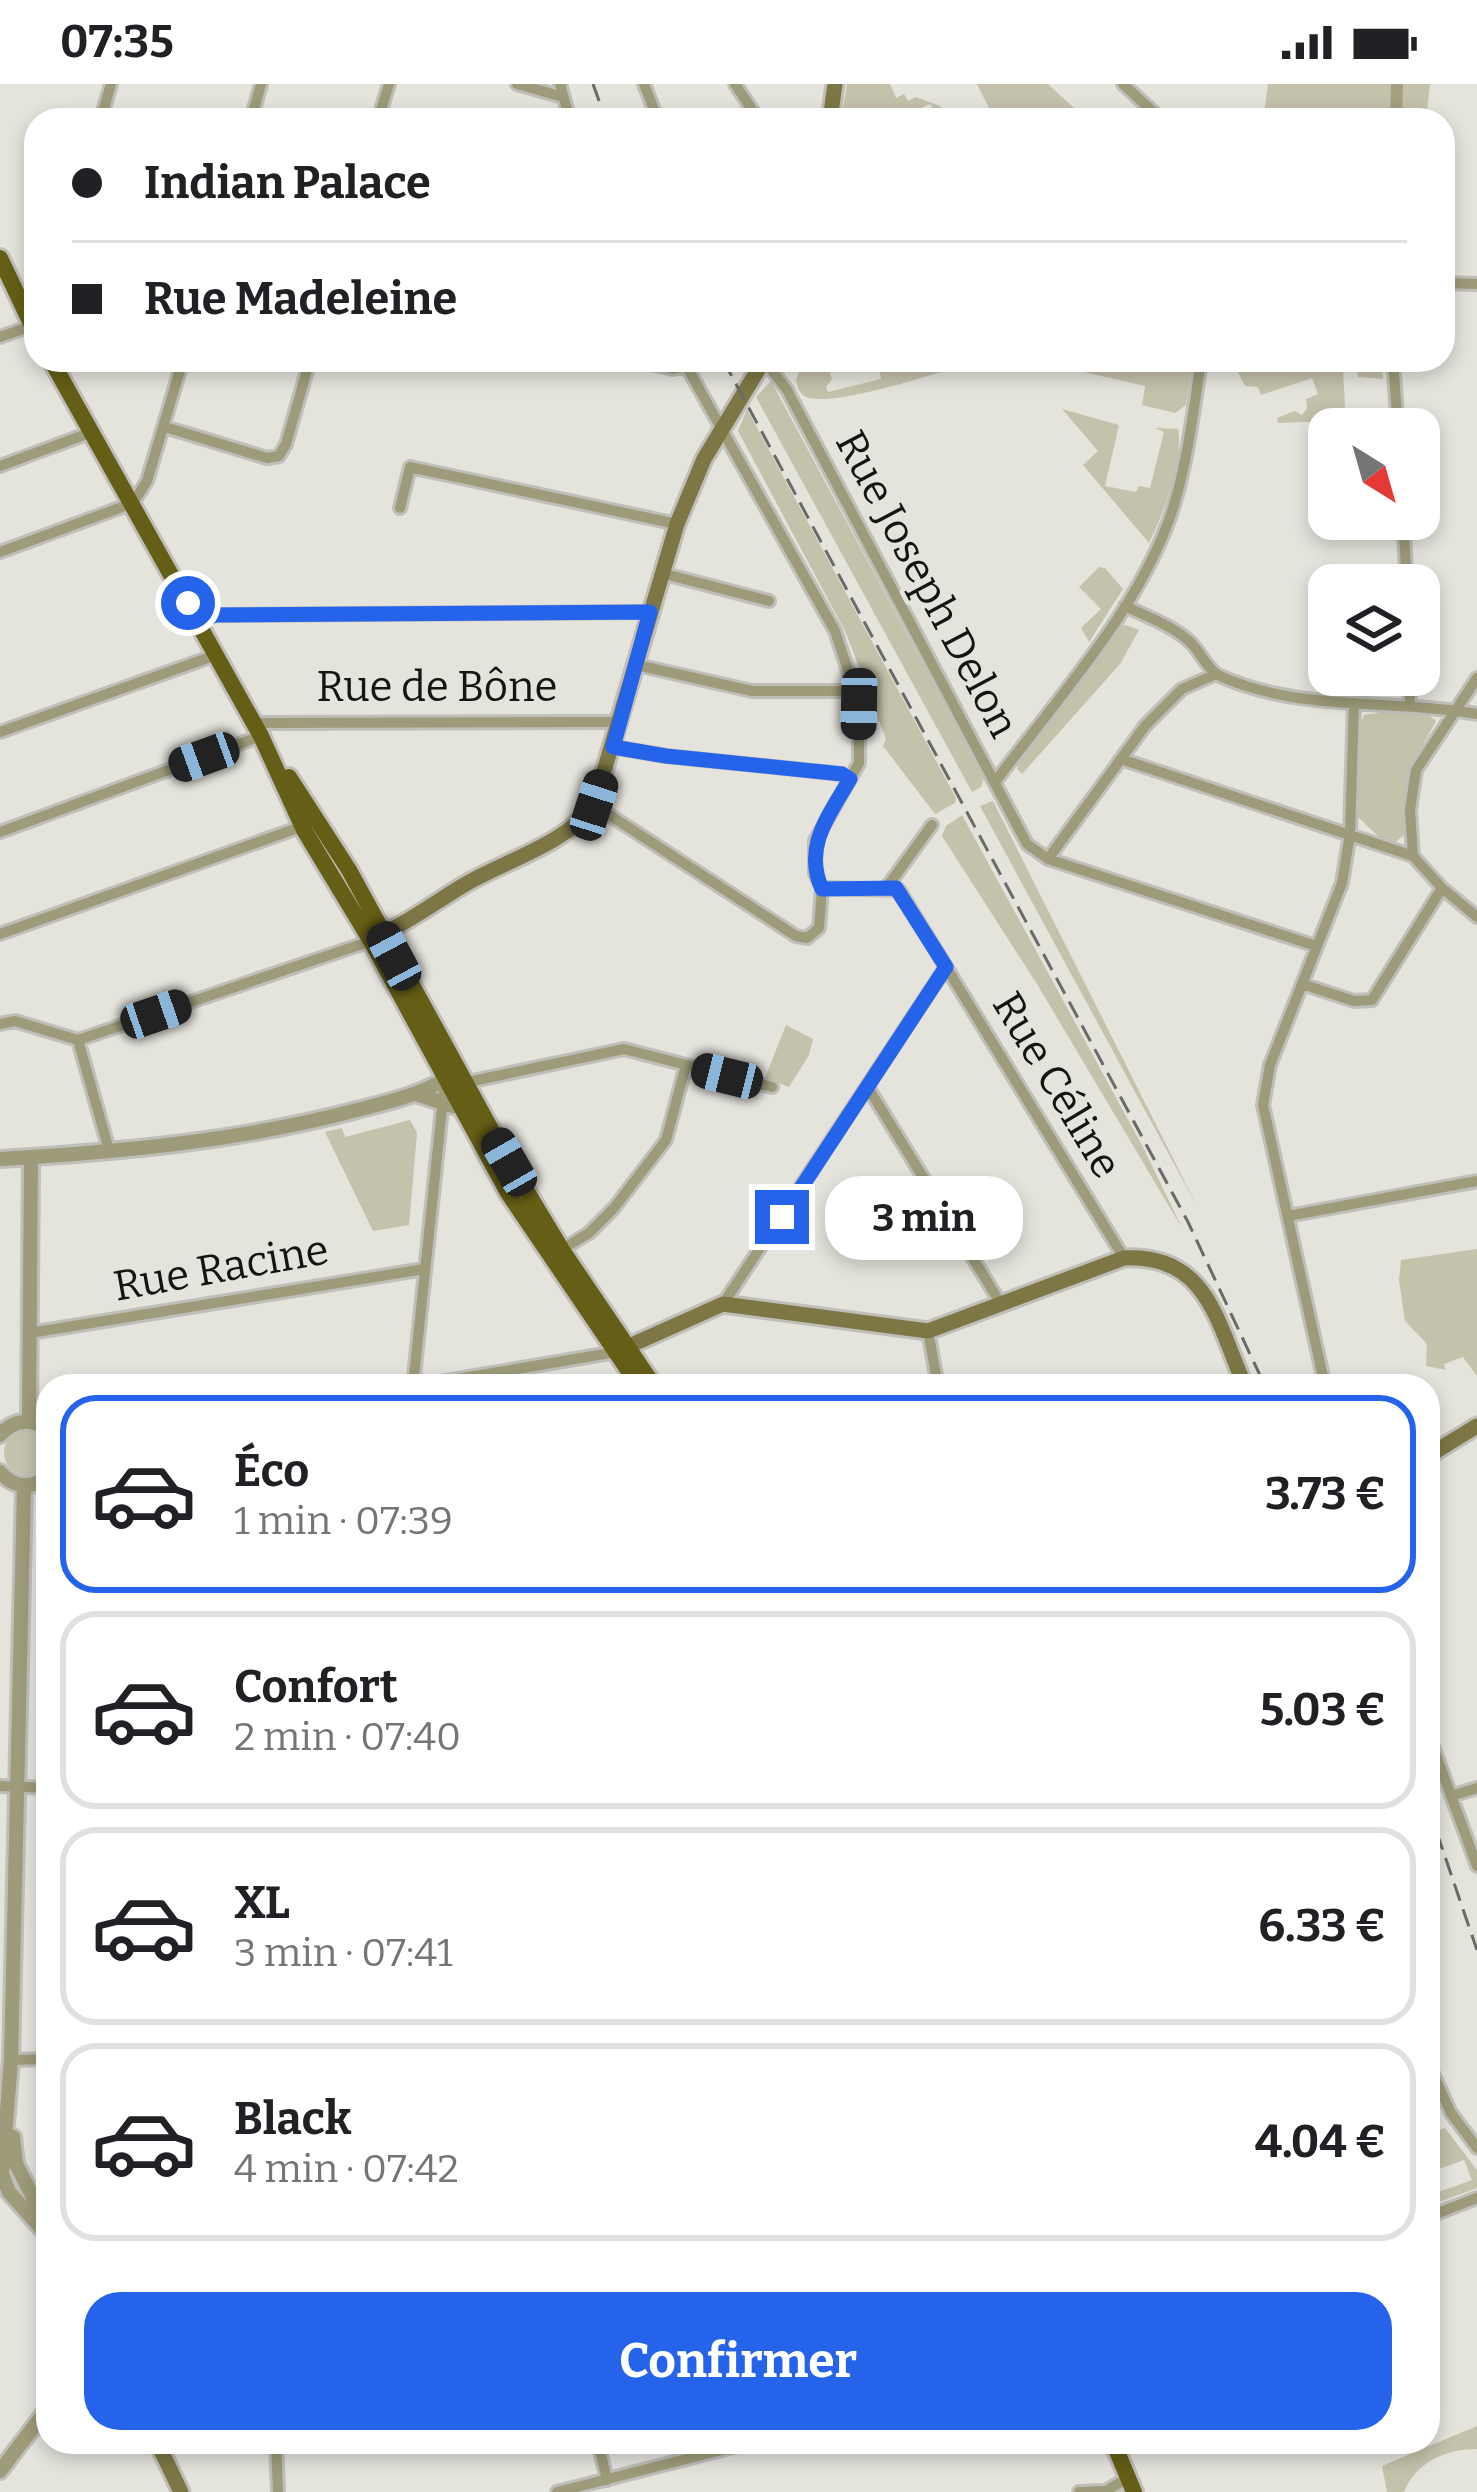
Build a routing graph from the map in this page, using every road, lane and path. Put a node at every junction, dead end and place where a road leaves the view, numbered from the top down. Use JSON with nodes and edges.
{"nodes":[{"id":1,"x":517,"y":84,"type":"edge"},
{"id":2,"x":1124,"y":84,"type":"edge"},
{"id":3,"x":561,"y":90,"type":"edge"},
{"id":4,"x":1149,"y":108,"type":"edge"},
{"id":5,"x":0,"y":258,"type":"edge"},
{"id":6,"x":0,"y":284,"type":"edge"},
{"id":7,"x":24,"y":309,"type":"edge"},
{"id":8,"x":24,"y":316,"type":"edge"},
{"id":9,"x":58,"y":372,"type":"edge"},
{"id":10,"x":180,"y":372,"type":"edge"},
{"id":11,"x":307,"y":372,"type":"edge"},
{"id":12,"x":689,"y":372,"type":"edge"},
{"id":13,"x":762,"y":372,"type":"edge"},
{"id":14,"x":773,"y":372,"type":"edge"},
{"id":15,"x":1200,"y":372,"type":"edge"},
{"id":16,"x":1394,"y":372,"type":"edge"},
{"id":17,"x":1396,"y":408,"type":"edge"},
{"id":18,"x":165,"y":427,"type":"junction"},
{"id":19,"x":720,"y":431,"type":"junction"},
{"id":20,"x":92,"y":432,"type":"junction"},
{"id":21,"x":0,"y":466,"type":"edge"},
{"id":22,"x":133,"y":503,"type":"junction"},
{"id":23,"x":400,"y":508,"type":"dead end"},
{"id":24,"x":677,"y":524,"type":"junction"},
{"id":25,"x":0,"y":552,"type":"edge"},
{"id":26,"x":661,"y":574,"type":"junction"},
{"id":27,"x":769,"y":601,"type":"dead end"},
{"id":28,"x":1125,"y":606,"type":"junction"},
{"id":29,"x":650,"y":612,"type":"junction"},
{"id":30,"x":198,"y":621,"type":"junction"},
{"id":31,"x":216,"y":655,"type":"junction"},
{"id":32,"x":637,"y":665,"type":"junction"},
{"id":33,"x":1216,"y":674,"type":"junction"},
{"id":34,"x":1477,"y":678,"type":"edge"},
{"id":35,"x":856,"y":691,"type":"junction"},
{"id":36,"x":1410,"y":696,"type":"edge"},
{"id":37,"x":1354,"y":704,"type":"junction"},
{"id":38,"x":1410,"y":705,"type":"junction"},
{"id":39,"x":1453,"y":710,"type":"junction"},
{"id":40,"x":1477,"y":714,"type":"edge"},
{"id":41,"x":620,"y":722,"type":"junction"},
{"id":42,"x":257,"y":730,"type":"junction"},
{"id":43,"x":0,"y":731,"type":"edge"},
{"id":44,"x":613,"y":747,"type":"junction"},
{"id":45,"x":1121,"y":759,"type":"junction"},
{"id":46,"x":850,"y":779,"type":"junction"},
{"id":47,"x":995,"y":782,"type":"junction"},
{"id":48,"x":594,"y":805,"type":"junction"},
{"id":49,"x":932,"y":825,"type":"dead end"},
{"id":50,"x":304,"y":830,"type":"junction"},
{"id":51,"x":0,"y":832,"type":"edge"},
{"id":52,"x":1350,"y":834,"type":"junction"},
{"id":53,"x":1413,"y":856,"type":"junction"},
{"id":54,"x":1048,"y":859,"type":"junction"},
{"id":55,"x":887,"y":887,"type":"junction"},
{"id":56,"x":1442,"y":888,"type":"junction"},
{"id":57,"x":822,"y":889,"type":"junction"},
{"id":58,"x":1457,"y":899,"type":"junction"},
{"id":59,"x":1477,"y":905,"type":"edge"},
{"id":60,"x":1477,"y":916,"type":"edge"},
{"id":61,"x":0,"y":934,"type":"edge"},
{"id":62,"x":377,"y":938,"type":"junction"},
{"id":63,"x":1316,"y":946,"type":"junction"},
{"id":64,"x":946,"y":967,"type":"junction"},
{"id":65,"x":1302,"y":984,"type":"junction"},
{"id":66,"x":0,"y":1024,"type":"edge"},
{"id":67,"x":78,"y":1040,"type":"junction"},
{"id":68,"x":686,"y":1065,"type":"junction"},
{"id":69,"x":444,"y":1080,"type":"junction"},
{"id":70,"x":868,"y":1086,"type":"junction"},
{"id":71,"x":772,"y":1087,"type":"dead end"},
{"id":72,"x":419,"y":1095,"type":"junction"},
{"id":73,"x":458,"y":1096,"type":"junction"},
{"id":74,"x":109,"y":1150,"type":"junction"},
{"id":75,"x":32,"y":1157,"type":"junction"},
{"id":76,"x":0,"y":1160,"type":"edge"},
{"id":77,"x":1477,"y":1181,"type":"edge"},
{"id":78,"x":1288,"y":1216,"type":"junction"},
{"id":79,"x":556,"y":1253,"type":"junction"},
{"id":80,"x":1124,"y":1258,"type":"junction"},
{"id":81,"x":424,"y":1269,"type":"junction"},
{"id":82,"x":723,"y":1304,"type":"junction"},
{"id":83,"x":1001,"y":1304,"type":"junction"},
{"id":84,"x":928,"y":1331,"type":"junction"},
{"id":85,"x":30,"y":1333,"type":"junction"},
{"id":86,"x":622,"y":1350,"type":"junction"},
{"id":87,"x":498,"y":1372,"type":"joint"},
{"id":88,"x":415,"y":1374,"type":"edge"},
{"id":89,"x":486,"y":1374,"type":"edge"},
{"id":90,"x":633,"y":1374,"type":"edge"},
{"id":91,"x":643,"y":1374,"type":"edge"},
{"id":92,"x":936,"y":1374,"type":"edge"},
{"id":93,"x":1239,"y":1374,"type":"edge"},
{"id":94,"x":1321,"y":1374,"type":"edge"},
{"id":95,"x":29,"y":1421,"type":"junction"},
{"id":96,"x":36,"y":1424,"type":"edge"},
{"id":97,"x":1477,"y":1426,"type":"edge"},
{"id":98,"x":1,"y":1430,"type":"edge"},
{"id":99,"x":1440,"y":1449,"type":"edge"},
{"id":100,"x":0,"y":1472,"type":"edge"},
{"id":101,"x":36,"y":1482,"type":"edge"},
{"id":102,"x":24,"y":1486,"type":"junction"},
{"id":103,"x":1440,"y":1779,"type":"edge"},
{"id":104,"x":0,"y":1786,"type":"edge"},
{"id":105,"x":17,"y":1787,"type":"junction"},
{"id":106,"x":36,"y":1788,"type":"edge"},
{"id":107,"x":1477,"y":1788,"type":"edge"},
{"id":108,"x":1451,"y":1796,"type":"junction"},
{"id":109,"x":1477,"y":1866,"type":"edge"},
{"id":110,"x":36,"y":2059,"type":"edge"},
{"id":111,"x":11,"y":2060,"type":"junction"},
{"id":112,"x":1440,"y":2089,"type":"edge"},
{"id":113,"x":1477,"y":2148,"type":"edge"},
{"id":114,"x":1,"y":2175,"type":"edge"},
{"id":115,"x":22,"y":2179,"type":"junction"},
{"id":116,"x":4,"y":2192,"type":"edge"},
{"id":117,"x":1477,"y":2198,"type":"edge"},
{"id":118,"x":36,"y":2208,"type":"edge"},
{"id":119,"x":1440,"y":2212,"type":"edge"},
{"id":120,"x":36,"y":2222,"type":"edge"},
{"id":121,"x":36,"y":2424,"type":"edge"},
{"id":122,"x":163,"y":2454,"type":"edge"},
{"id":123,"x":278,"y":2454,"type":"edge"},
{"id":124,"x":601,"y":2454,"type":"edge"},
{"id":125,"x":708,"y":2454,"type":"edge"},
{"id":126,"x":1118,"y":2454,"type":"edge"},
{"id":127,"x":0,"y":2471,"type":"edge"},
{"id":128,"x":607,"y":2480,"type":"junction"},
{"id":129,"x":1131,"y":2485,"type":"edge"},
{"id":130,"x":181,"y":2492,"type":"edge"},
{"id":131,"x":278,"y":2492,"type":"edge"},
{"id":132,"x":557,"y":2492,"type":"edge"},
{"id":133,"x":1079,"y":2492,"type":"edge"},
{"id":134,"x":1104,"y":2492,"type":"edge"}],
"edges":[{"from":1,"to":3,"type":"street"},
{"from":2,"to":4,"type":"street"},
{"from":5,"to":7,"type":"main road"},
{"from":6,"to":8,"type":"main road"},
{"from":9,"to":20,"type":"main road"},
{"from":10,"to":18,"type":"street"},
{"from":11,"to":18,"type":"street"},
{"from":12,"to":19,"type":"street"},
{"from":13,"to":19,"type":"main road"},
{"from":14,"to":47,"type":"street","name":"Rue Joseph Delon"},
{"from":15,"to":28,"type":"street"},
{"from":16,"to":17,"type":"street"},
{"from":18,"to":22,"type":"street"},
{"from":19,"to":24,"type":"main road"},
{"from":19,"to":35,"type":"street"},
{"from":20,"to":21,"type":"street"},
{"from":20,"to":22,"type":"main road"},
{"from":22,"to":25,"type":"street"},
{"from":22,"to":30,"type":"main road"},
{"from":23,"to":24,"type":"street"},
{"from":24,"to":26,"type":"main road"},
{"from":26,"to":27,"type":"street"},
{"from":26,"to":29,"type":"main road"},
{"from":28,"to":33,"type":"street"},
{"from":28,"to":47,"type":"street"},
{"from":29,"to":30,"type":"street"},
{"from":29,"to":32,"type":"main road"},
{"from":30,"to":31,"type":"main road"},
{"from":31,"to":42,"type":"main road"},
{"from":31,"to":43,"type":"street"},
{"from":32,"to":35,"type":"street"},
{"from":32,"to":41,"type":"main road"},
{"from":33,"to":37,"type":"street"},
{"from":33,"to":45,"type":"street"},
{"from":34,"to":39,"type":"street"},
{"from":35,"to":46,"type":"street"},
{"from":36,"to":38,"type":"street"},
{"from":37,"to":38,"type":"street"},
{"from":37,"to":52,"type":"street"},
{"from":38,"to":39,"type":"street"},
{"from":39,"to":40,"type":"street"},
{"from":39,"to":53,"type":"street"},
{"from":41,"to":42,"type":"street","name":"Rue de Bône"},
{"from":41,"to":44,"type":"main road"},
{"from":42,"to":50,"type":"main road"},
{"from":42,"to":51,"type":"street","name":"Rue de Bône"},
{"from":42,"to":62,"type":"main road"},
{"from":44,"to":46,"type":"street"},
{"from":44,"to":48,"type":"main road"},
{"from":45,"to":52,"type":"street"},
{"from":45,"to":54,"type":"street"},
{"from":46,"to":57,"type":"street"},
{"from":47,"to":54,"type":"street","name":"Rue Joseph Delon"},
{"from":48,"to":57,"type":"street"},
{"from":48,"to":62,"type":"main road"},
{"from":49,"to":55,"type":"street"},
{"from":50,"to":61,"type":"street"},
{"from":50,"to":62,"type":"main road"},
{"from":52,"to":53,"type":"street"},
{"from":52,"to":63,"type":"street"},
{"from":53,"to":56,"type":"street"},
{"from":54,"to":63,"type":"street"},
{"from":55,"to":57,"type":"street"},
{"from":55,"to":64,"type":"street","name":"Rue Céline"},
{"from":56,"to":58,"type":"street"},
{"from":56,"to":65,"type":"street"},
{"from":58,"to":59,"type":"street"},
{"from":58,"to":60,"type":"street"},
{"from":62,"to":67,"type":"street"},
{"from":62,"to":69,"type":"main road"},
{"from":62,"to":73,"type":"main road"},
{"from":63,"to":65,"type":"street"},
{"from":64,"to":70,"type":"street"},
{"from":64,"to":80,"type":"street","name":"Rue Céline"},
{"from":65,"to":78,"type":"street"},
{"from":66,"to":67,"type":"street"},
{"from":67,"to":74,"type":"street"},
{"from":68,"to":71,"type":"street"},
{"from":68,"to":73,"type":"street"},
{"from":68,"to":79,"type":"street"},
{"from":69,"to":72,"type":"street"},
{"from":69,"to":73,"type":"main road"},
{"from":70,"to":82,"type":"street"},
{"from":70,"to":83,"type":"street"},
{"from":72,"to":73,"type":"street"},
{"from":72,"to":74,"type":"street"},
{"from":73,"to":79,"type":"main road"},
{"from":73,"to":81,"type":"street"},
{"from":74,"to":75,"type":"street"},
{"from":75,"to":76,"type":"street"},
{"from":75,"to":85,"type":"street"},
{"from":77,"to":78,"type":"street"},
{"from":78,"to":94,"type":"street"},
{"from":79,"to":86,"type":"main road"},
{"from":80,"to":83,"type":"main road"},
{"from":80,"to":93,"type":"main road"},
{"from":81,"to":85,"type":"street","name":"Rue Racine"},
{"from":81,"to":88,"type":"street"},
{"from":82,"to":84,"type":"main road"},
{"from":82,"to":86,"type":"main road"},
{"from":83,"to":84,"type":"main road"},
{"from":84,"to":92,"type":"street"},
{"from":85,"to":95,"type":"street"},
{"from":86,"to":87,"type":"street"},
{"from":86,"to":90,"type":"main road"},
{"from":86,"to":91,"type":"main road"},
{"from":87,"to":89,"type":"street"},
{"from":95,"to":96,"type":"street"},
{"from":95,"to":98,"type":"street"},
{"from":97,"to":99,"type":"main road"},
{"from":100,"to":102,"type":"street"},
{"from":101,"to":102,"type":"street"},
{"from":102,"to":105,"type":"street"},
{"from":103,"to":108,"type":"street"},
{"from":104,"to":105,"type":"street"},
{"from":105,"to":106,"type":"street"},
{"from":105,"to":111,"type":"street"},
{"from":107,"to":108,"type":"street"},
{"from":108,"to":109,"type":"street"},
{"from":110,"to":111,"type":"street"},
{"from":111,"to":114,"type":"street"},
{"from":111,"to":115,"type":"street"},
{"from":112,"to":113,"type":"street"},
{"from":114,"to":115,"type":"street"},
{"from":114,"to":116,"type":"street"},
{"from":115,"to":116,"type":"street"},
{"from":115,"to":118,"type":"street"},
{"from":116,"to":120,"type":"street"},
{"from":117,"to":119,"type":"street"},
{"from":121,"to":127,"type":"street"},
{"from":122,"to":130,"type":"main road"},
{"from":123,"to":131,"type":"street"},
{"from":124,"to":128,"type":"street"},
{"from":125,"to":128,"type":"street"},
{"from":126,"to":129,"type":"main road"},
{"from":128,"to":132,"type":"street"},
{"from":129,"to":134,"type":"street"},
{"from":133,"to":134,"type":"street"}]}
